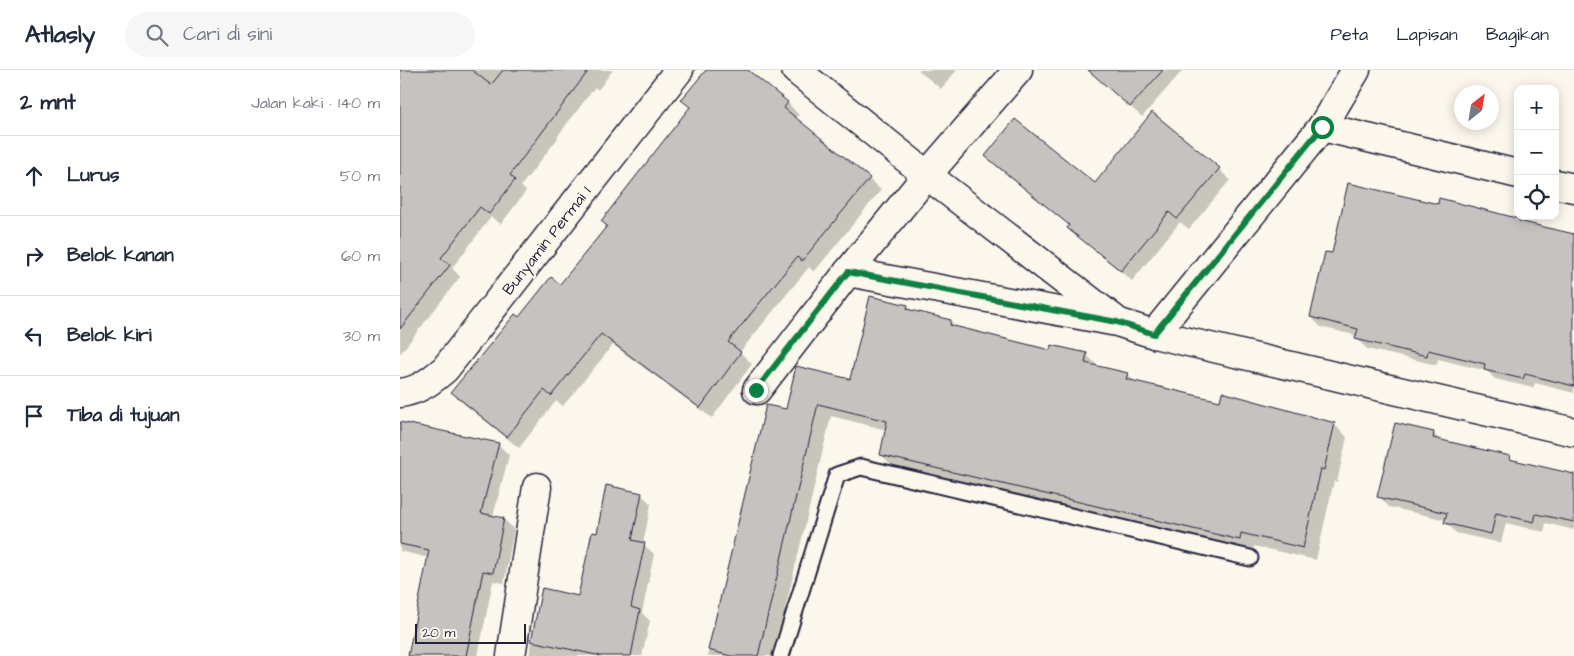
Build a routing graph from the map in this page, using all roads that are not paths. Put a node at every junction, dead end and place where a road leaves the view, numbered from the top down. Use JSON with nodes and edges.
{"nodes":[{"id":1,"x":679,"y":70,"type":"edge"},
{"id":2,"x":796,"y":70,"type":"edge"},
{"id":3,"x":1018,"y":70,"type":"edge"},
{"id":4,"x":1356,"y":70,"type":"edge"},
{"id":5,"x":1322,"y":127,"type":"junction"},
{"id":6,"x":1514,"y":173,"type":"edge"},
{"id":7,"x":928,"y":175,"type":"junction"},
{"id":8,"x":1559,"y":185,"type":"edge"},
{"id":9,"x":1574,"y":188,"type":"edge"},
{"id":10,"x":848,"y":272,"type":"junction"},
{"id":11,"x":1117,"y":322,"type":"junction"},
{"id":12,"x":1154,"y":334,"type":"junction"},
{"id":13,"x":756,"y":390,"type":"dead end"},
{"id":14,"x":400,"y":393,"type":"edge"},
{"id":15,"x":1574,"y":432,"type":"edge"},
{"id":16,"x":537,"y":486,"type":"dead end"},
{"id":17,"x":1250,"y":558,"type":"dead end"},
{"id":18,"x":511,"y":656,"type":"edge"},
{"id":19,"x":781,"y":656,"type":"edge"}],
"edges":[{"from":1,"to":14,"type":"street","name":"Bunyamin Permai 1"},
{"from":2,"to":7,"type":"street"},
{"from":3,"to":7,"type":"street"},
{"from":4,"to":5,"type":"street"},
{"from":5,"to":6,"type":"street"},
{"from":5,"to":12,"type":"street"},
{"from":7,"to":10,"type":"street"},
{"from":7,"to":11,"type":"street"},
{"from":8,"to":9,"type":"street"},
{"from":10,"to":11,"type":"street"},
{"from":10,"to":13,"type":"street"},
{"from":11,"to":12,"type":"street"},
{"from":12,"to":15,"type":"street"},
{"from":16,"to":18,"type":"street"},
{"from":17,"to":19,"type":"lane"}]}
